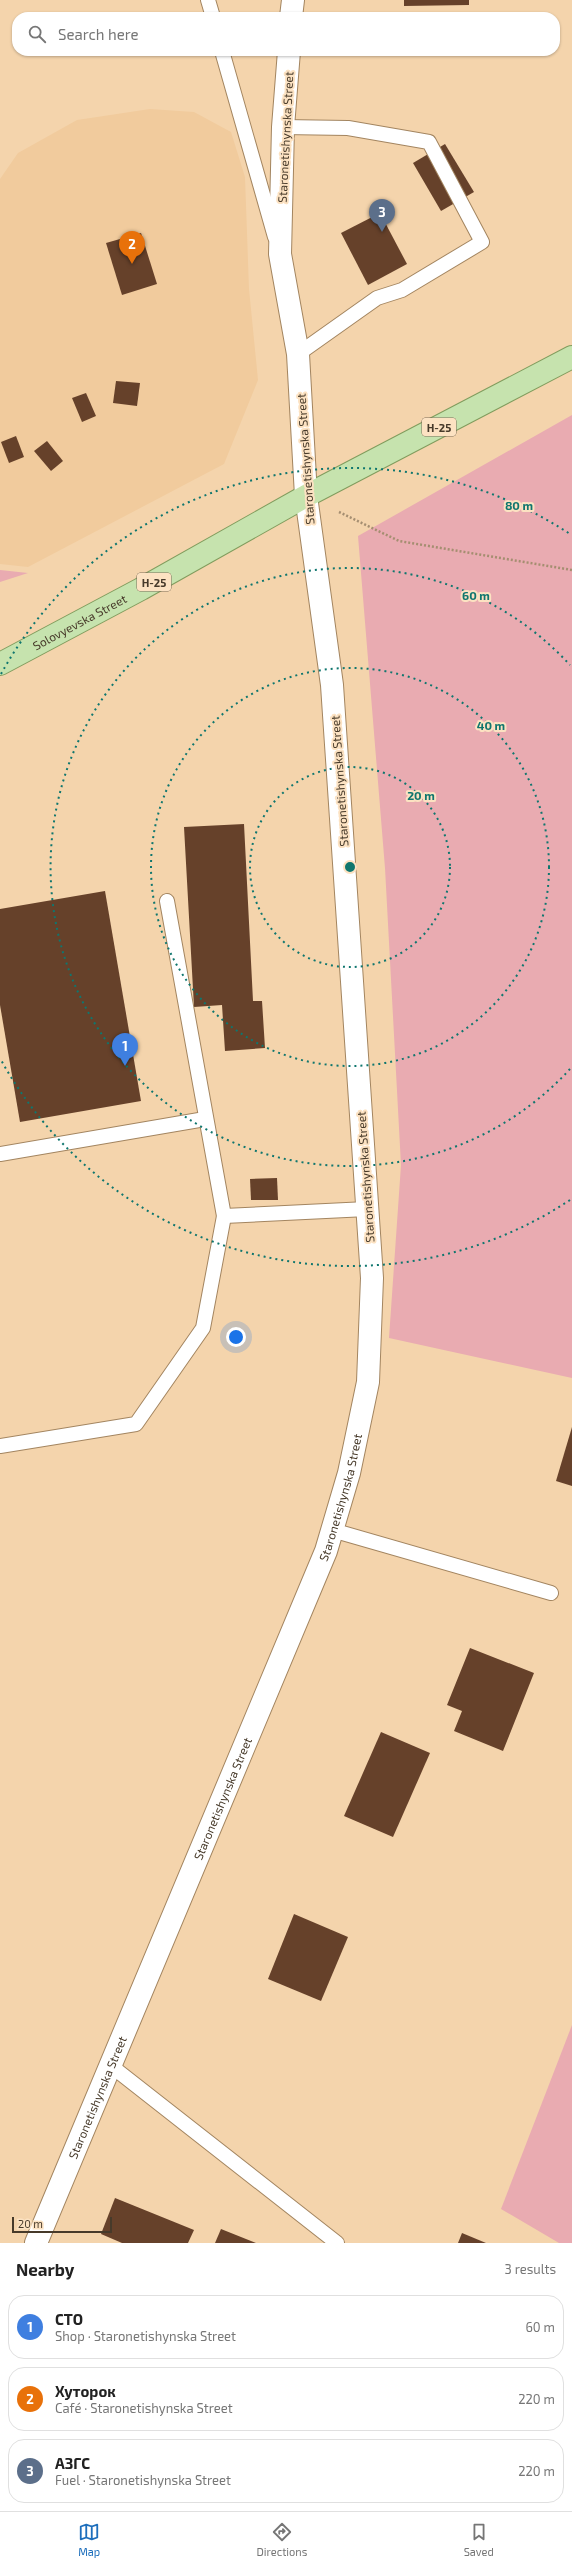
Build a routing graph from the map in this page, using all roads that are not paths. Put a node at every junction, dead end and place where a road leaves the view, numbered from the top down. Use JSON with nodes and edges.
{"nodes":[{"id":1,"x":208,"y":0,"type":"edge"},
{"id":2,"x":292,"y":0,"type":"edge"},
{"id":3,"x":212,"y":12,"type":"edge"},
{"id":4,"x":291,"y":12,"type":"edge"},
{"id":5,"x":223,"y":56,"type":"edge"},
{"id":6,"x":289,"y":56,"type":"edge"},
{"id":7,"x":283,"y":127,"type":"junction"},
{"id":8,"x":280,"y":254,"type":"junction"},
{"id":9,"x":298,"y":354,"type":"junction"},
{"id":10,"x":572,"y":357,"type":"edge"},
{"id":11,"x":306,"y":496,"type":"junction"},
{"id":12,"x":0,"y":664,"type":"edge"},
{"id":13,"x":167,"y":901,"type":"dead end"},
{"id":14,"x":205,"y":1119,"type":"junction"},
{"id":15,"x":0,"y":1154,"type":"edge"},
{"id":16,"x":368,"y":1209,"type":"junction"},
{"id":17,"x":224,"y":1216,"type":"junction"},
{"id":18,"x":0,"y":1446,"type":"edge"},
{"id":19,"x":332,"y":1530,"type":"junction"},
{"id":20,"x":551,"y":1593,"type":"dead end"},
{"id":21,"x":110,"y":2065,"type":"junction"},
{"id":22,"x":36,"y":2243,"type":"edge"},
{"id":23,"x":336,"y":2243,"type":"edge"}],
"edges":[{"from":1,"to":3,"type":"lane"},
{"from":2,"to":4,"type":"main road"},
{"from":5,"to":8,"type":"lane"},
{"from":6,"to":7,"type":"main road","name":"Staronetishynska Street"},
{"from":7,"to":8,"type":"main road","name":"Staronetishynska Street"},
{"from":7,"to":9,"type":"lane"},
{"from":8,"to":9,"type":"main road","name":"Staronetishynska Street"},
{"from":9,"to":11,"type":"main road","name":"Staronetishynska Street"},
{"from":10,"to":11,"type":"main road","number":"Н-25"},
{"from":11,"to":12,"type":"main road","name":"Solovyevska Street","number":"Н-25"},
{"from":11,"to":16,"type":"main road","name":"Staronetishynska Street"},
{"from":13,"to":14,"type":"lane"},
{"from":14,"to":15,"type":"lane"},
{"from":14,"to":17,"type":"lane"},
{"from":16,"to":17,"type":"lane"},
{"from":16,"to":19,"type":"main road","name":"Staronetishynska Street"},
{"from":17,"to":18,"type":"lane"},
{"from":19,"to":20,"type":"lane"},
{"from":19,"to":21,"type":"main road","name":"Staronetishynska Street"},
{"from":21,"to":22,"type":"main road","name":"Staronetishynska Street"},
{"from":21,"to":23,"type":"lane"}]}
